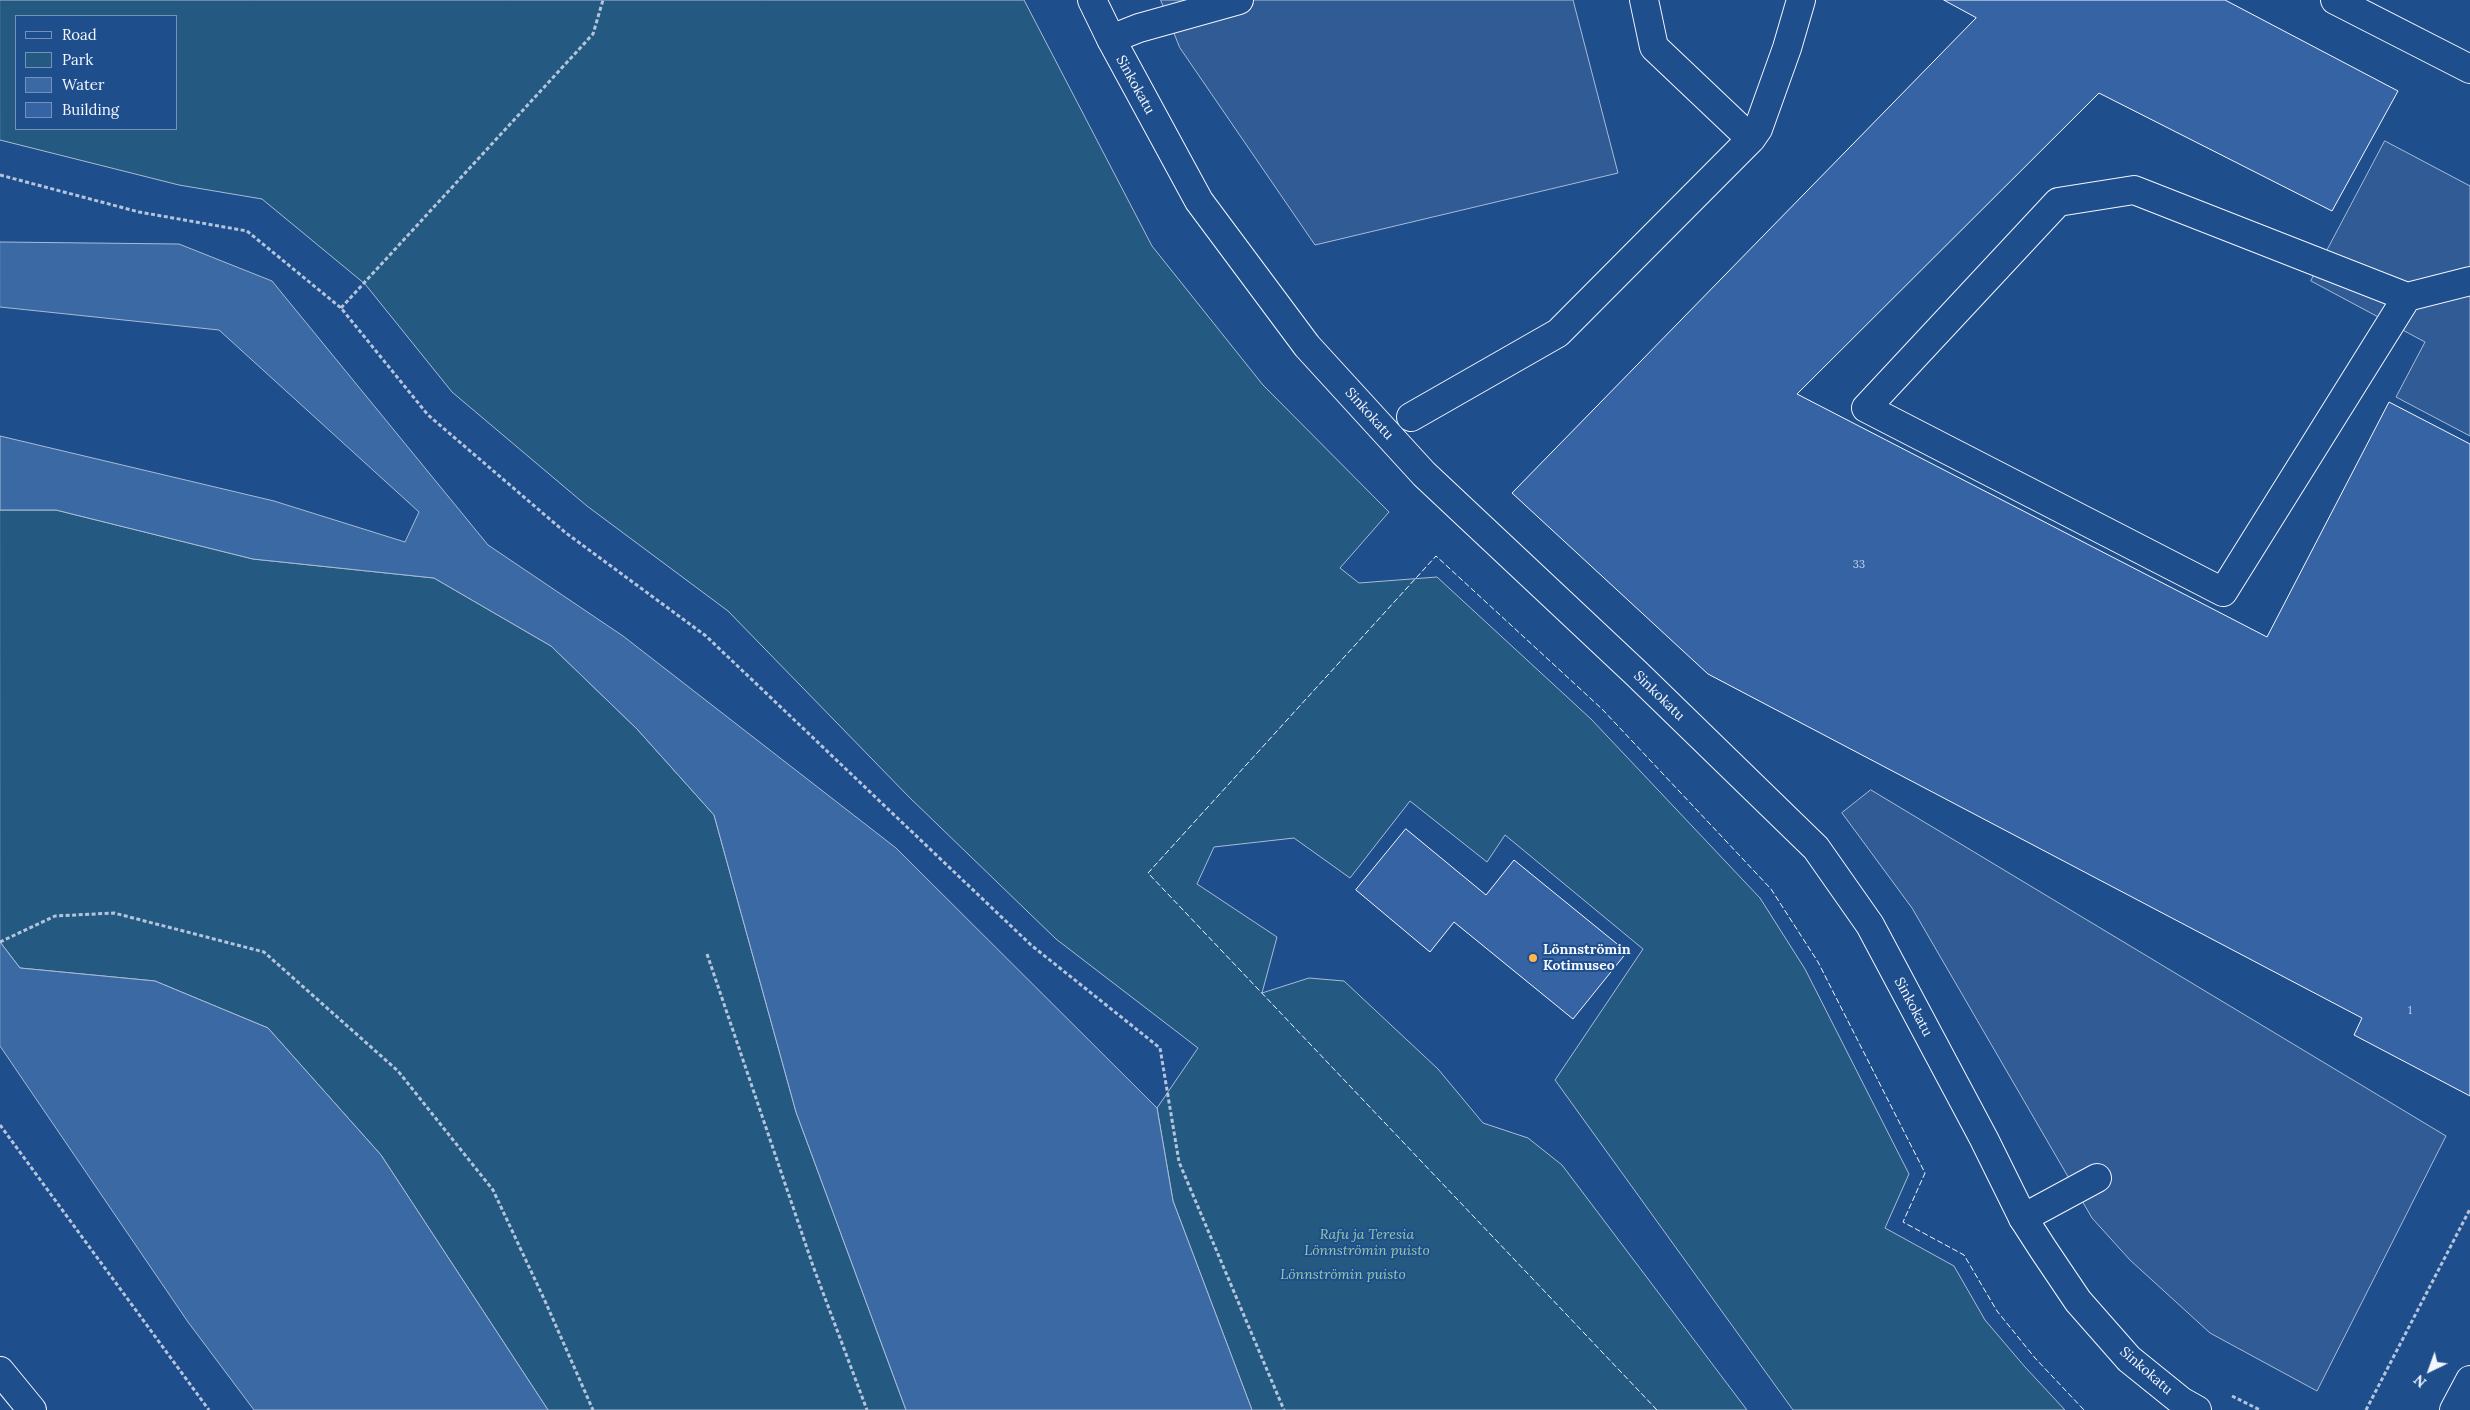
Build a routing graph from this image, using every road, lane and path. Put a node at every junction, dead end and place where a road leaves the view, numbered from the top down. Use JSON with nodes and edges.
{"nodes":[{"id":1,"x":604,"y":0,"type":"edge"},
{"id":2,"x":1092,"y":0,"type":"edge"},
{"id":3,"x":1239,"y":0,"type":"edge"},
{"id":4,"x":1644,"y":0,"type":"edge"},
{"id":5,"x":1801,"y":0,"type":"edge"},
{"id":6,"x":2335,"y":0,"type":"edge"},
{"id":7,"x":1110,"y":39,"type":"junction"},
{"id":8,"x":2470,"y":69,"type":"edge"},
{"id":9,"x":1752,"y":139,"type":"junction"},
{"id":10,"x":0,"y":175,"type":"edge"},
{"id":11,"x":2470,"y":281,"type":"edge"},
{"id":12,"x":2407,"y":297,"type":"junction"},
{"id":13,"x":341,"y":308,"type":"junction"},
{"id":14,"x":1411,"y":417,"type":"dead end"},
{"id":15,"x":0,"y":942,"type":"edge"},
{"id":16,"x":707,"y":954,"type":"dead end"},
{"id":17,"x":0,"y":1125,"type":"edge"},
{"id":18,"x":2097,"y":1178,"type":"dead end"},
{"id":19,"x":2470,"y":1209,"type":"edge"},
{"id":20,"x":2023,"y":1218,"type":"junction"},
{"id":21,"x":0,"y":1371,"type":"edge"},
{"id":22,"x":2470,"y":1380,"type":"edge"},
{"id":23,"x":32,"y":1410,"type":"edge"},
{"id":24,"x":209,"y":1410,"type":"edge"},
{"id":25,"x":592,"y":1410,"type":"edge"},
{"id":26,"x":867,"y":1410,"type":"edge"},
{"id":27,"x":1284,"y":1410,"type":"edge"},
{"id":28,"x":2197,"y":1410,"type":"edge"},
{"id":29,"x":2366,"y":1410,"type":"edge"},
{"id":30,"x":2454,"y":1410,"type":"edge"}],
"edges":[{"from":1,"to":13,"type":"path"},
{"from":2,"to":7,"type":"main road","name":"Sinkokatu"},
{"from":3,"to":7,"type":"main road"},
{"from":4,"to":9,"type":"main road"},
{"from":5,"to":9,"type":"main road"},
{"from":6,"to":8,"type":"main road"},
{"from":7,"to":20,"type":"main road","name":"Sinkokatu"},
{"from":9,"to":14,"type":"main road"},
{"from":10,"to":13,"type":"path"},
{"from":11,"to":12,"type":"main road"},
{"from":12,"to":12,"type":"main road"},
{"from":13,"to":27,"type":"path"},
{"from":15,"to":25,"type":"path"},
{"from":16,"to":26,"type":"path"},
{"from":17,"to":24,"type":"path"},
{"from":18,"to":20,"type":"main road"},
{"from":19,"to":29,"type":"path"},
{"from":20,"to":28,"type":"main road","name":"Sinkokatu"},
{"from":21,"to":23,"type":"main road"},
{"from":22,"to":30,"type":"main road"}]}
